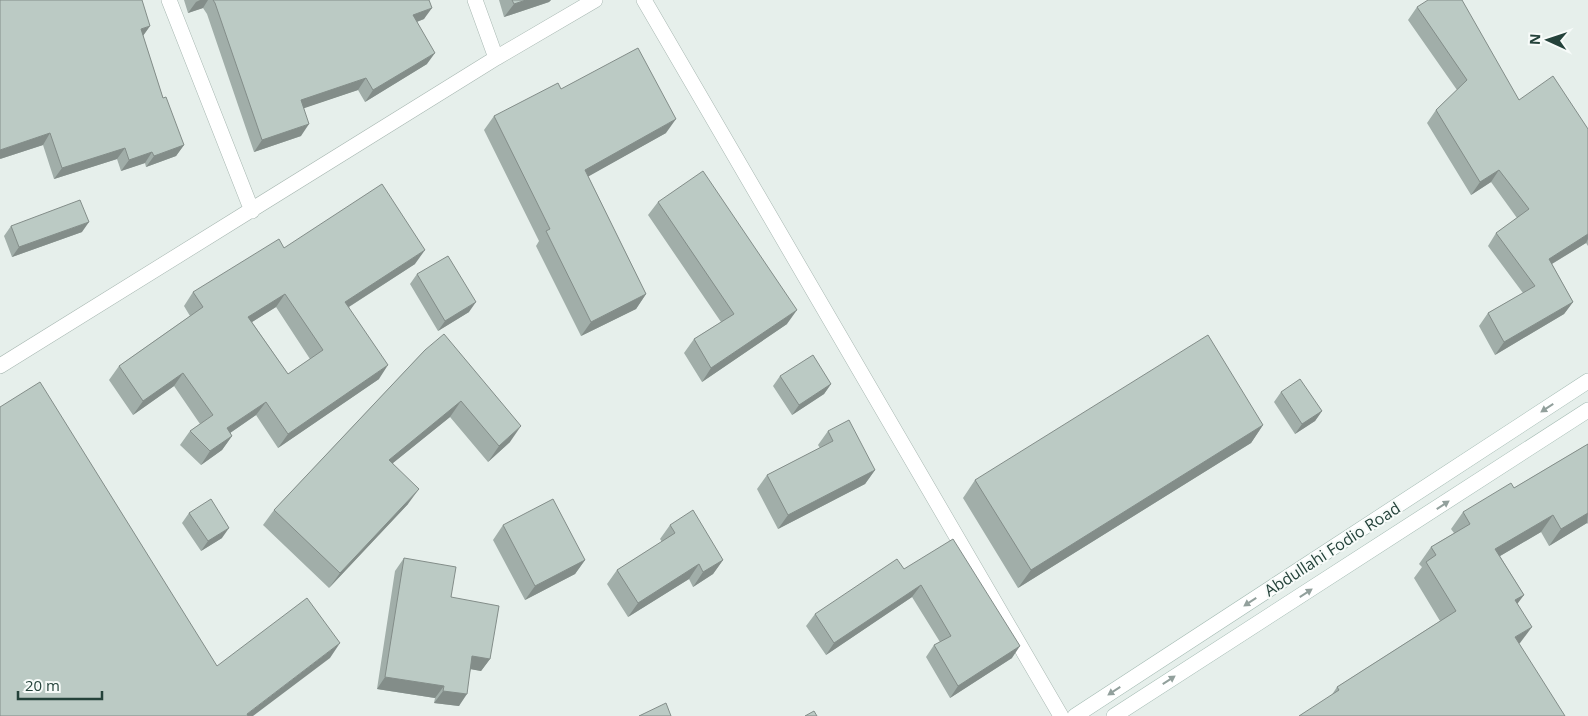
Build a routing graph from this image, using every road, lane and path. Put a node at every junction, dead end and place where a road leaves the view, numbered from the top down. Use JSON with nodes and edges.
{"nodes":[{"id":1,"x":168,"y":0,"type":"edge"},
{"id":2,"x":474,"y":0,"type":"edge"},
{"id":3,"x":595,"y":0,"type":"edge"},
{"id":4,"x":644,"y":0,"type":"edge"},
{"id":5,"x":496,"y":58,"type":"junction"},
{"id":6,"x":252,"y":211,"type":"junction"},
{"id":7,"x":0,"y":366,"type":"edge"},
{"id":8,"x":1588,"y":381,"type":"edge"},
{"id":9,"x":1588,"y":410,"type":"edge"},
{"id":10,"x":1061,"y":716,"type":"edge"},
{"id":11,"x":1075,"y":716,"type":"edge"},
{"id":12,"x":1114,"y":716,"type":"edge"}],
"edges":[{"from":1,"to":6,"type":"street"},
{"from":2,"to":5,"type":"street"},
{"from":3,"to":5,"type":"street"},
{"from":4,"to":10,"type":"street"},
{"from":5,"to":6,"type":"street"},
{"from":6,"to":7,"type":"street"},
{"from":8,"to":11,"type":"street","name":"Abdullahi Fodio Road","one_way":true},
{"from":12,"to":9,"type":"street","name":"Abdullahi Fodio Road","one_way":true}]}
